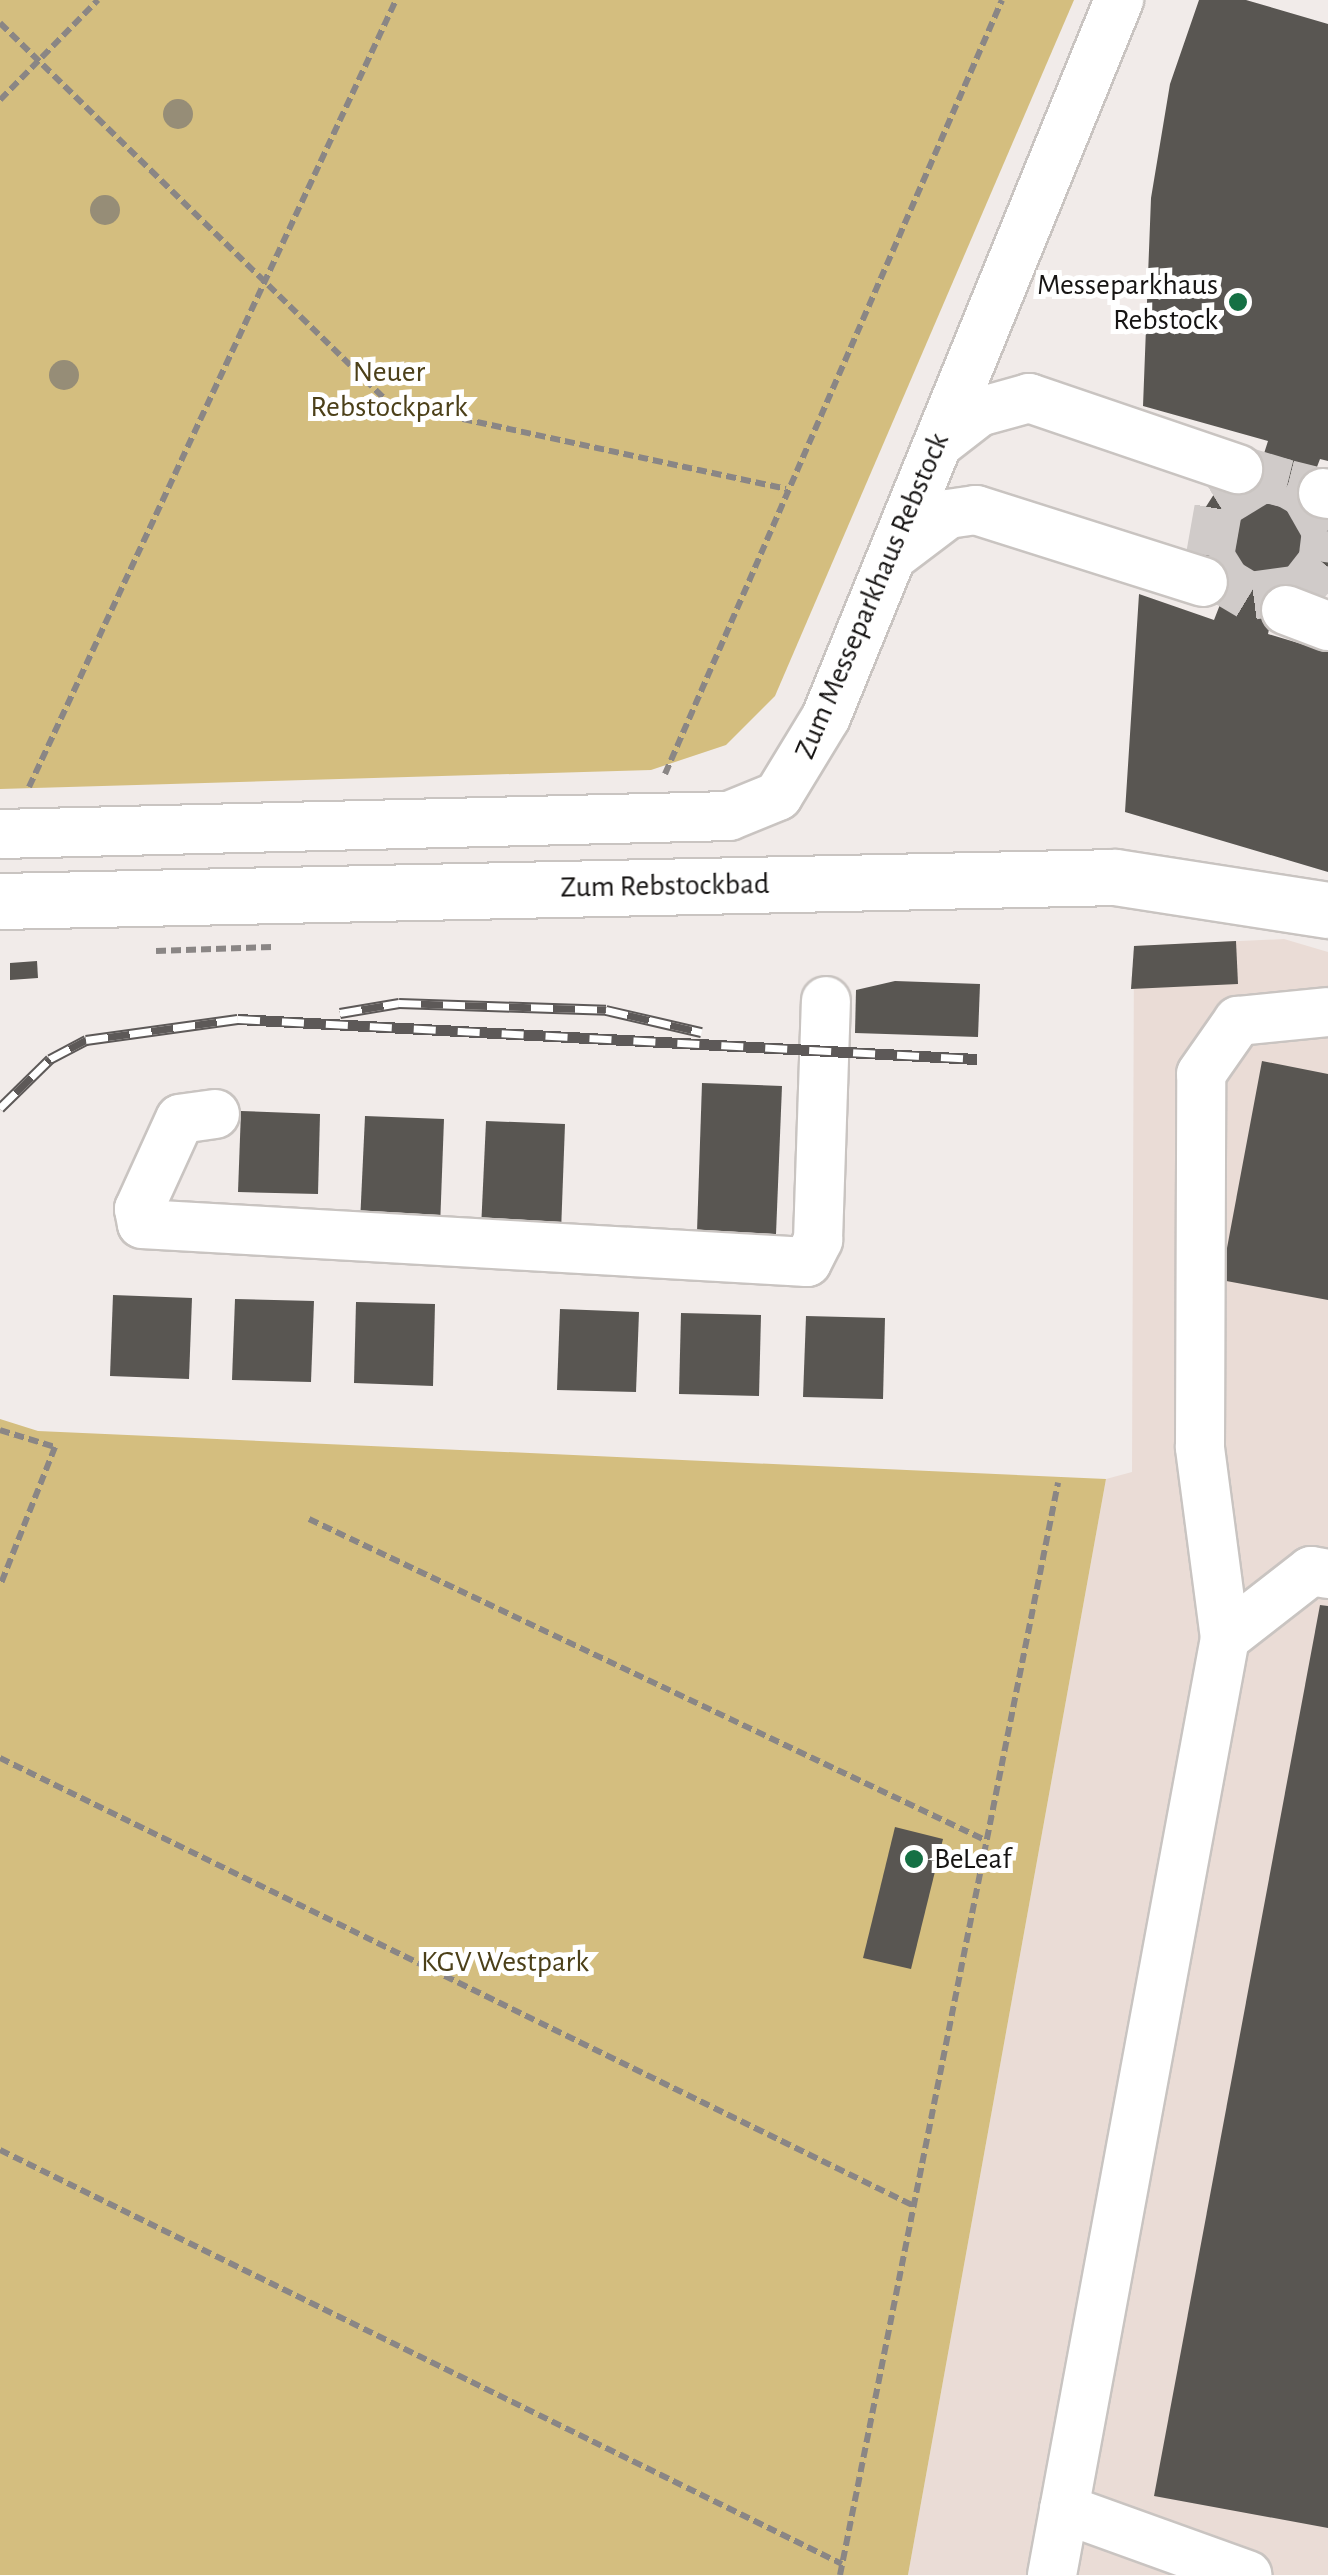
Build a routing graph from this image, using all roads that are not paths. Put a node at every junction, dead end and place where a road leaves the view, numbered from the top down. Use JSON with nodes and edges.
{"nodes":[{"id":1,"x":1119,"y":0,"type":"edge"},
{"id":2,"x":939,"y":443,"type":"junction"},
{"id":3,"x":1238,"y":468,"type":"tunnel mouth"},
{"id":4,"x":892,"y":558,"type":"junction"},
{"id":5,"x":1185,"y":587,"type":"dead end"},
{"id":6,"x":12,"y":817,"type":"edge"},
{"id":7,"x":0,"y":901,"type":"edge"},
{"id":8,"x":1328,"y":910,"type":"edge"},
{"id":9,"x":826,"y":1000,"type":"dead end"},
{"id":10,"x":1328,"y":1012,"type":"edge"},
{"id":11,"x":215,"y":1114,"type":"dead end"},
{"id":12,"x":1328,"y":1574,"type":"edge"},
{"id":13,"x":1225,"y":1638,"type":"junction"},
{"id":14,"x":1064,"y":2509,"type":"junction"},
{"id":15,"x":1052,"y":2575,"type":"edge"},
{"id":16,"x":1247,"y":2575,"type":"edge"}],
"edges":[{"from":1,"to":2,"type":"street","name":"Zum Messeparkhaus Rebstock"},
{"from":2,"to":3,"type":"street"},
{"from":2,"to":4,"type":"street","name":"Zum Messeparkhaus Rebstock"},
{"from":4,"to":5,"type":"street"},
{"from":4,"to":6,"type":"street","name":"Zum Messeparkhaus Rebstock"},
{"from":7,"to":8,"type":"main road","name":"Zum Rebstockbad"},
{"from":9,"to":11,"type":"street"},
{"from":10,"to":13,"type":"street"},
{"from":12,"to":13,"type":"street"},
{"from":13,"to":14,"type":"street"},
{"from":14,"to":15,"type":"street"},
{"from":14,"to":16,"type":"street"}]}
